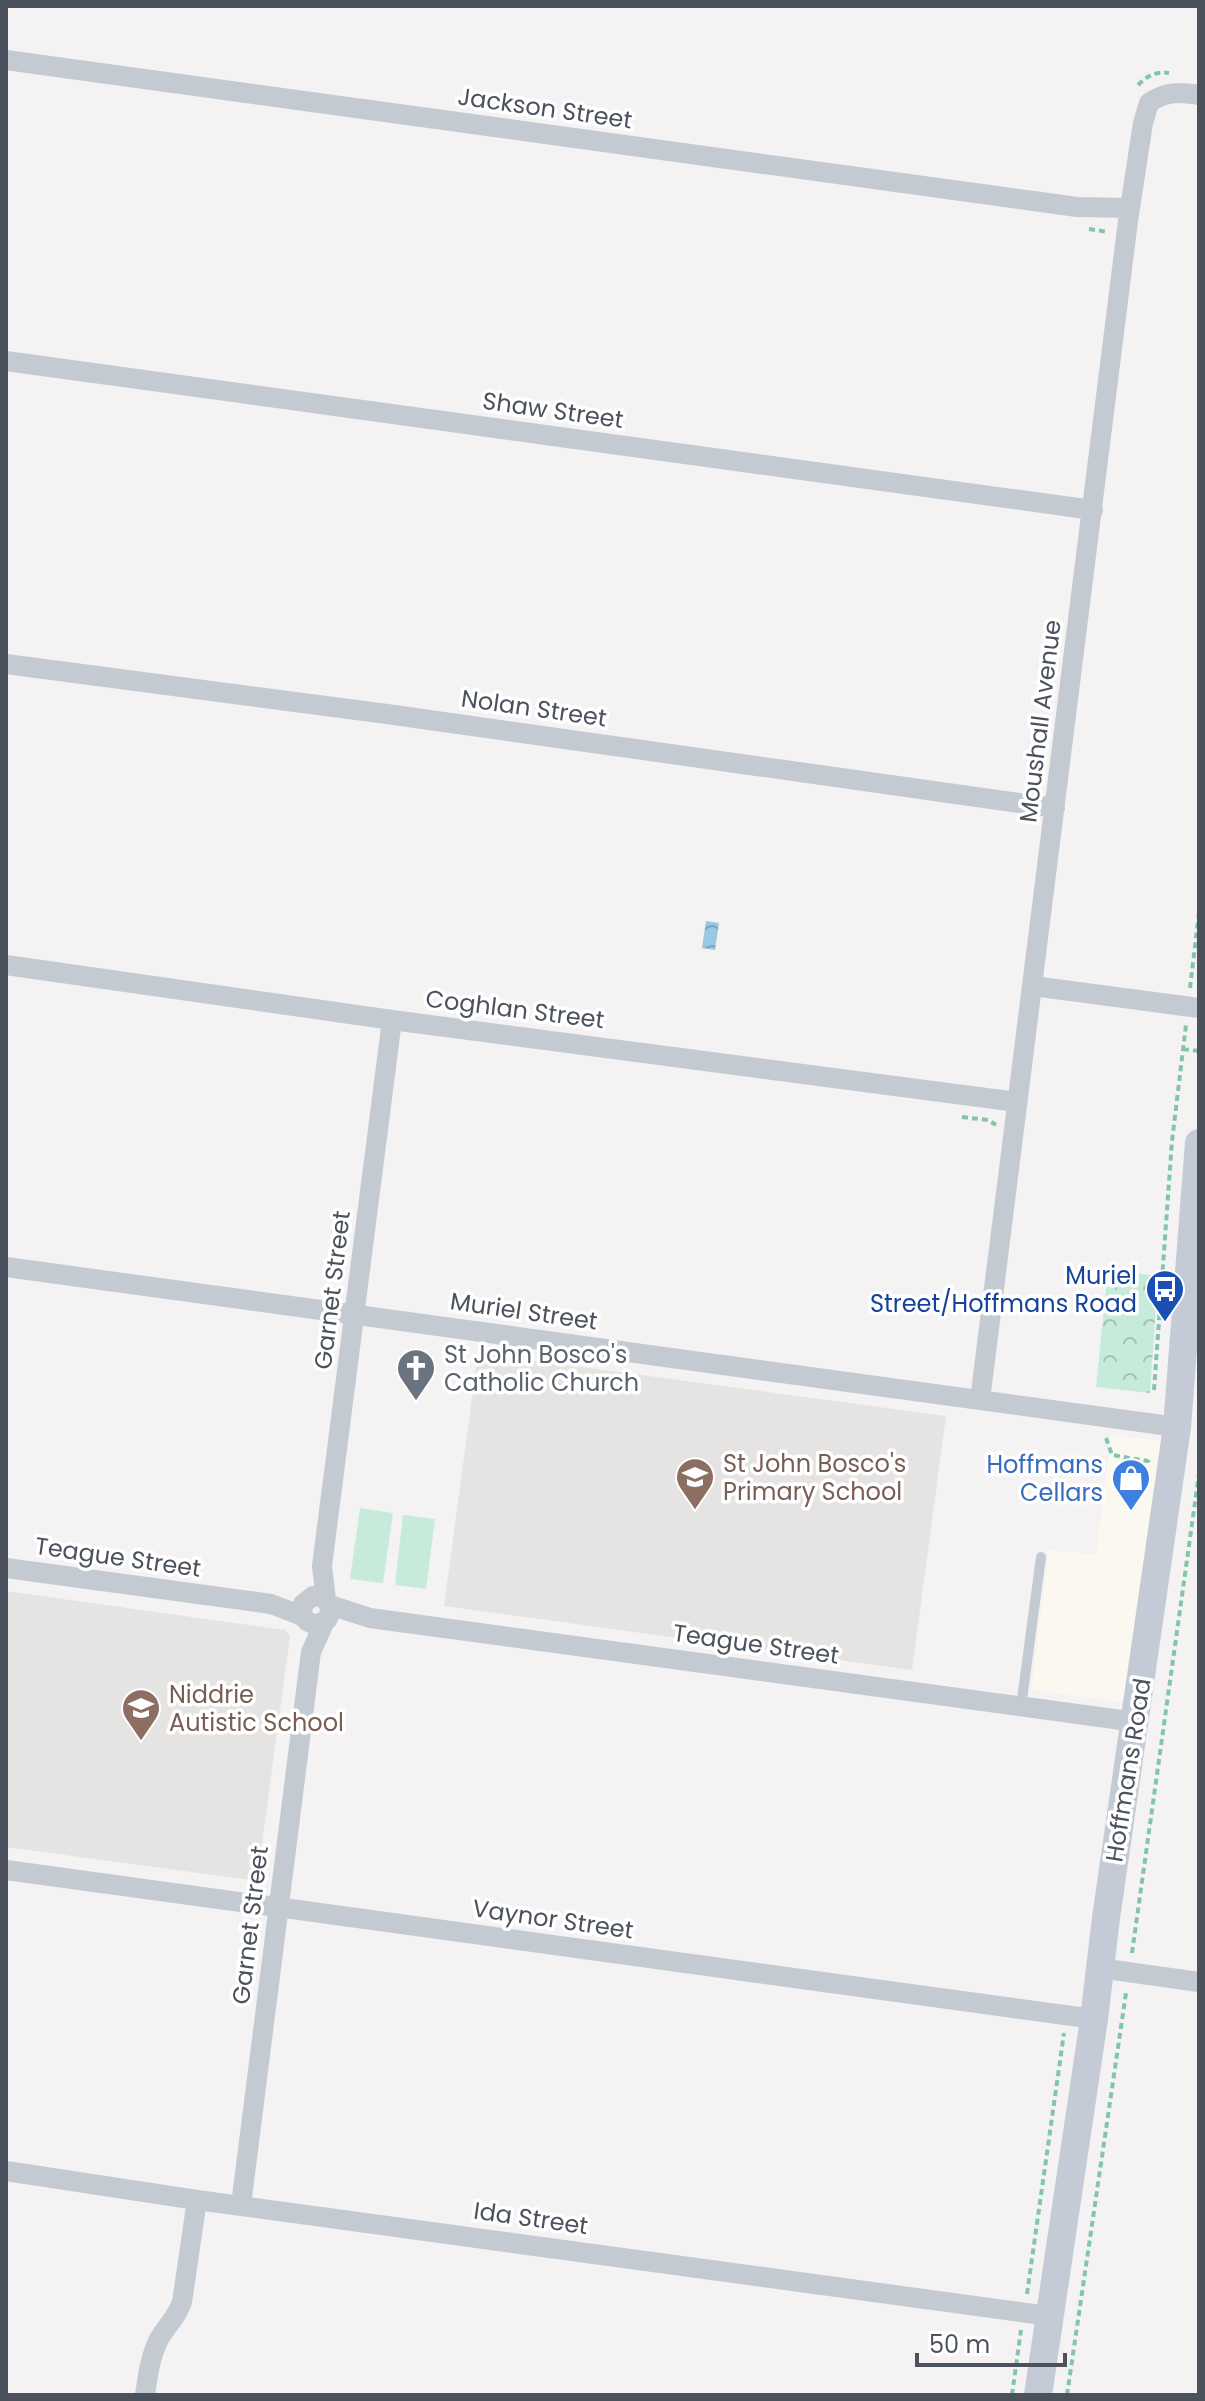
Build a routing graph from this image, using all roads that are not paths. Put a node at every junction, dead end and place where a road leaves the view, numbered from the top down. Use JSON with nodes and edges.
{"nodes":[{"id":1,"x":6,"y":60,"type":"edge"},
{"id":2,"x":1199,"y":95,"type":"edge"},
{"id":3,"x":1128,"y":215,"type":"junction"},
{"id":4,"x":6,"y":361,"type":"edge"},
{"id":5,"x":1093,"y":510,"type":"junction"},
{"id":6,"x":6,"y":664,"type":"edge"},
{"id":7,"x":1055,"y":808,"type":"junction"},
{"id":8,"x":6,"y":965,"type":"edge"},
{"id":9,"x":1033,"y":986,"type":"junction"},
{"id":10,"x":1199,"y":1008,"type":"edge"},
{"id":11,"x":392,"y":1020,"type":"junction"},
{"id":12,"x":1017,"y":1102,"type":"junction"},
{"id":13,"x":1199,"y":1143,"type":"edge"},
{"id":14,"x":6,"y":1267,"type":"edge"},
{"id":15,"x":355,"y":1314,"type":"junction"},
{"id":16,"x":980,"y":1400,"type":"junction"},
{"id":17,"x":1177,"y":1427,"type":"junction"},
{"id":18,"x":1041,"y":1557,"type":"dead end"},
{"id":19,"x":6,"y":1568,"type":"edge"},
{"id":20,"x":316,"y":1610,"type":"junction"},
{"id":21,"x":1021,"y":1707,"type":"junction"},
{"id":22,"x":1136,"y":1722,"type":"junction"},
{"id":23,"x":6,"y":1870,"type":"edge"},
{"id":24,"x":279,"y":1908,"type":"junction"},
{"id":25,"x":1099,"y":1968,"type":"junction"},
{"id":26,"x":1199,"y":1982,"type":"edge"},
{"id":27,"x":1080,"y":2018,"type":"junction"},
{"id":28,"x":6,"y":2171,"type":"edge"},
{"id":29,"x":197,"y":2200,"type":"junction"},
{"id":30,"x":241,"y":2205,"type":"junction"},
{"id":31,"x":1037,"y":2314,"type":"junction"},
{"id":32,"x":145,"y":2395,"type":"edge"},
{"id":33,"x":1038,"y":2395,"type":"edge"}],
"edges":[{"from":1,"to":3,"type":"street","name":"Jackson Street"},
{"from":2,"to":3,"type":"street","name":"Moushall Avenue"},
{"from":3,"to":5,"type":"street","name":"Moushall Avenue"},
{"from":4,"to":5,"type":"street","name":"Shaw Street"},
{"from":5,"to":7,"type":"street","name":"Moushall Avenue"},
{"from":6,"to":7,"type":"street","name":"Nolan Street"},
{"from":7,"to":9,"type":"street","name":"Moushall Avenue"},
{"from":8,"to":11,"type":"street","name":"Coghlan Street"},
{"from":9,"to":10,"type":"street"},
{"from":9,"to":12,"type":"street","name":"Moushall Avenue"},
{"from":11,"to":12,"type":"street","name":"Coghlan Street"},
{"from":11,"to":15,"type":"street","name":"Garnet Street"},
{"from":12,"to":16,"type":"street","name":"Moushall Avenue"},
{"from":13,"to":17,"type":"main road","name":"Hoffmans Road"},
{"from":14,"to":15,"type":"street","name":"Muriel Street"},
{"from":15,"to":16,"type":"street","name":"Muriel Street"},
{"from":15,"to":20,"type":"street","name":"Garnet Street"},
{"from":16,"to":17,"type":"street","name":"Muriel Street"},
{"from":17,"to":22,"type":"main road","name":"Hoffmans Road"},
{"from":18,"to":21,"type":"lane"},
{"from":19,"to":20,"type":"street","name":"Teague Street"},
{"from":20,"to":21,"type":"street","name":"Teague Street"},
{"from":20,"to":24,"type":"street","name":"Garnet Street"},
{"from":21,"to":22,"type":"street","name":"Teague Street"},
{"from":22,"to":25,"type":"main road","name":"Hoffmans Road"},
{"from":23,"to":24,"type":"street","name":"Vaynor Street"},
{"from":24,"to":27,"type":"street","name":"Vaynor Street"},
{"from":24,"to":30,"type":"street","name":"Garnet Street"},
{"from":25,"to":26,"type":"street"},
{"from":25,"to":27,"type":"main road","name":"Hoffmans Road"},
{"from":27,"to":31,"type":"main road","name":"Hoffmans Road"},
{"from":28,"to":29,"type":"street","name":"Ida Street"},
{"from":29,"to":30,"type":"street","name":"Ida Street"},
{"from":29,"to":32,"type":"street"},
{"from":30,"to":31,"type":"street","name":"Ida Street"},
{"from":31,"to":33,"type":"main road","name":"Hoffmans Road"}]}
